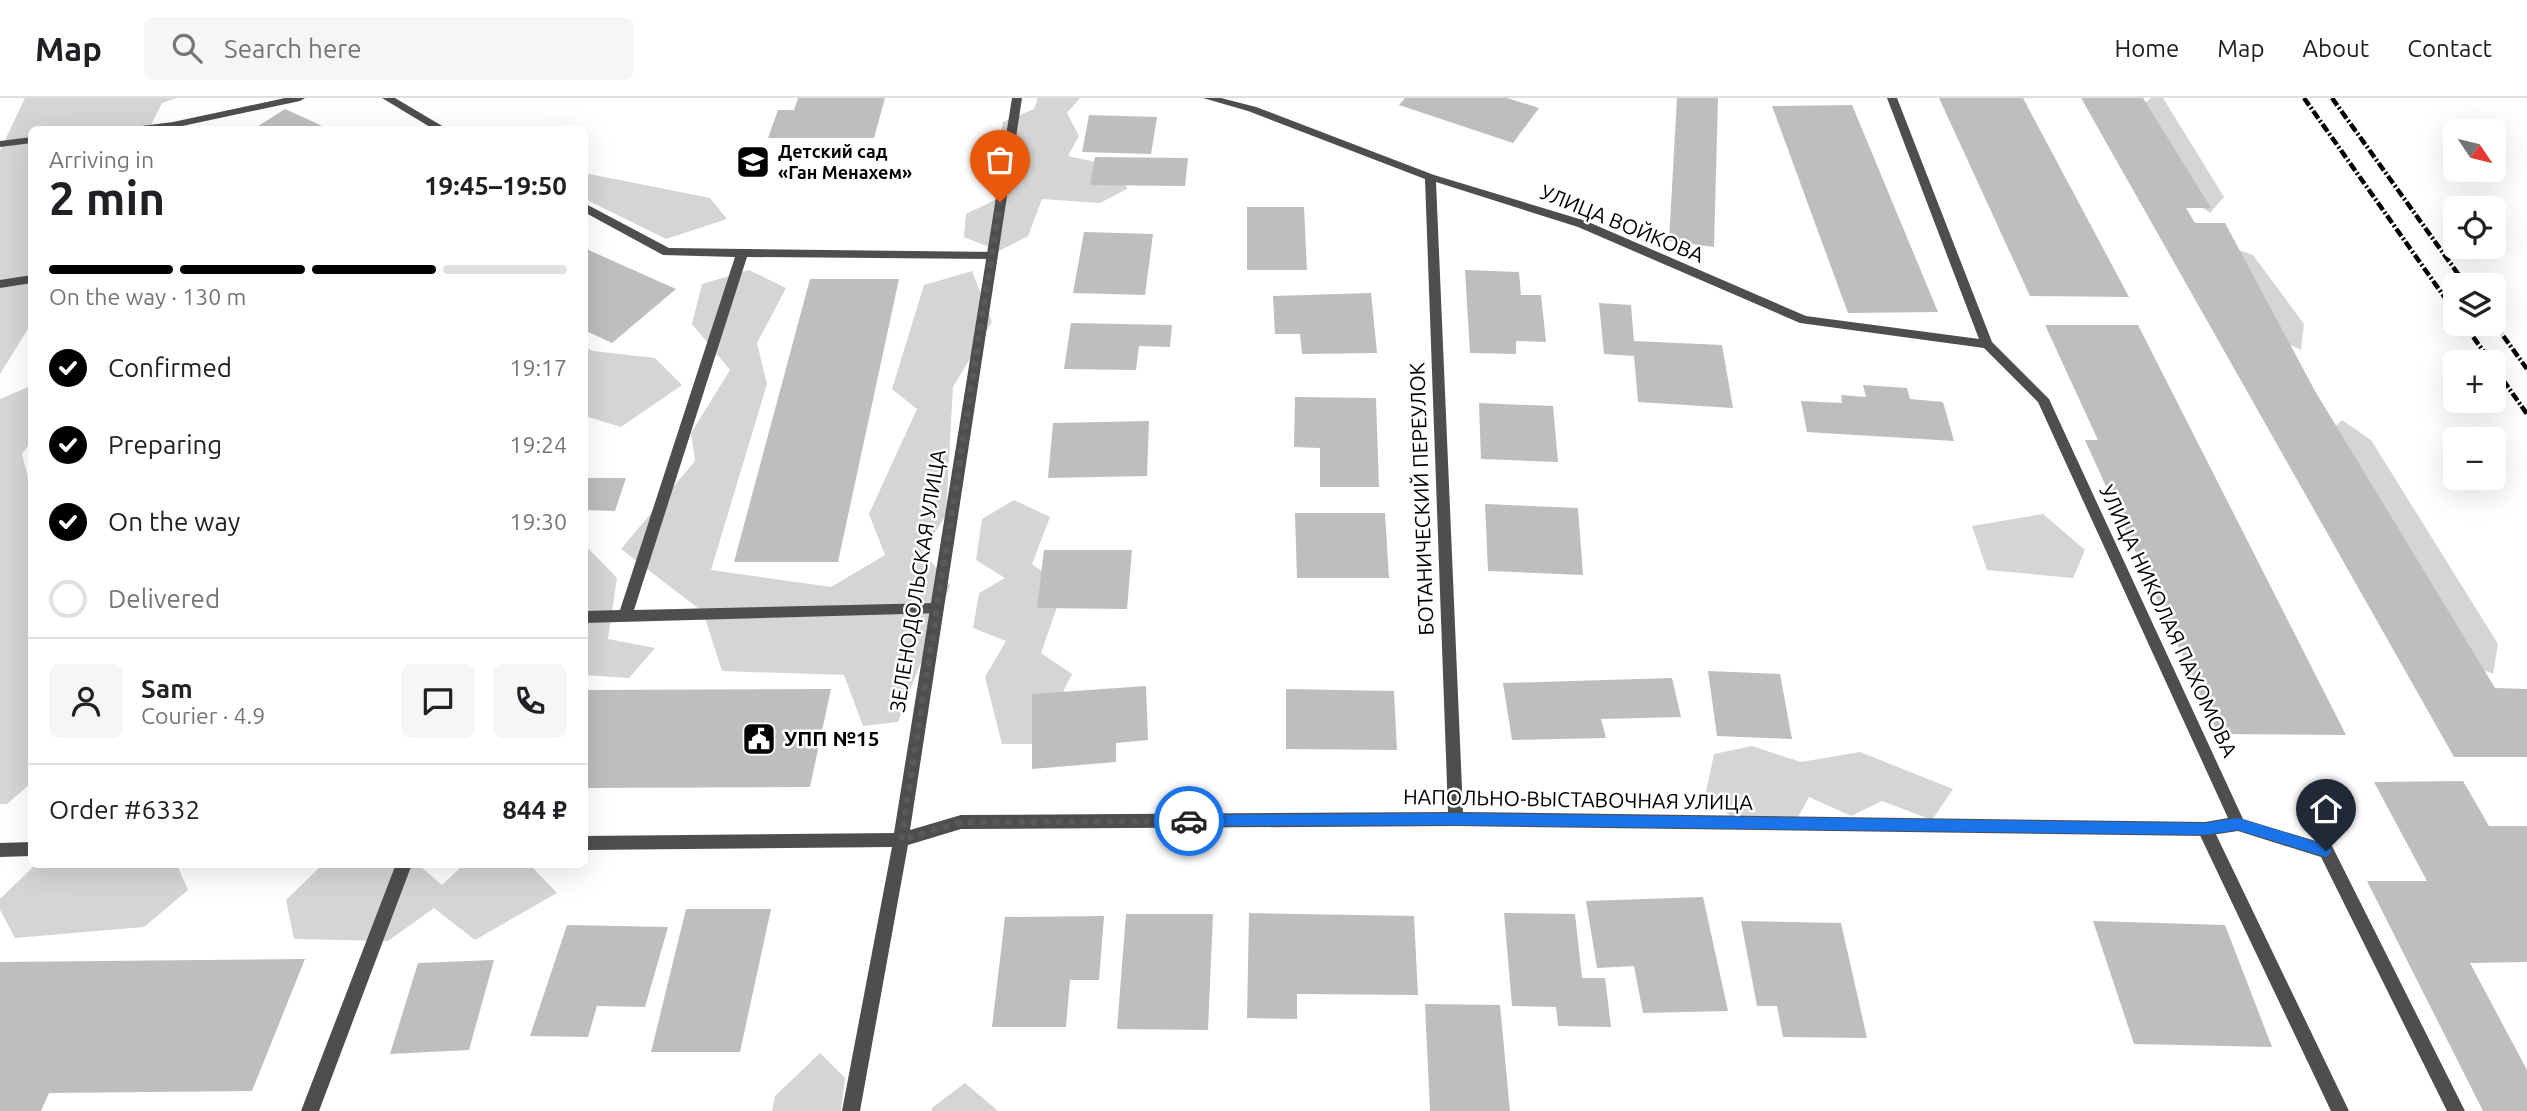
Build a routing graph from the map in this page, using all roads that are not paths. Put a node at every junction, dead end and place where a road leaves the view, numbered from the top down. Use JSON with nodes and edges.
{"nodes":[{"id":1,"x":300,"y":98,"type":"edge"},
{"id":2,"x":387,"y":98,"type":"edge"},
{"id":3,"x":1017,"y":98,"type":"edge"},
{"id":4,"x":1208,"y":98,"type":"edge"},
{"id":5,"x":1892,"y":98,"type":"edge"},
{"id":6,"x":165,"y":126,"type":"edge"},
{"id":7,"x":437,"y":126,"type":"edge"},
{"id":8,"x":28,"y":140,"type":"edge"},
{"id":9,"x":0,"y":144,"type":"edge"},
{"id":10,"x":1430,"y":177,"type":"junction"},
{"id":11,"x":588,"y":209,"type":"edge"},
{"id":12,"x":742,"y":253,"type":"junction"},
{"id":13,"x":992,"y":255,"type":"junction"},
{"id":14,"x":28,"y":280,"type":"edge"},
{"id":15,"x":0,"y":285,"type":"edge"},
{"id":16,"x":1987,"y":344,"type":"junction"},
{"id":17,"x":936,"y":609,"type":"junction"},
{"id":18,"x":625,"y":616,"type":"junction"},
{"id":19,"x":588,"y":617,"type":"edge"},
{"id":20,"x":1456,"y":819,"type":"junction"},
{"id":21,"x":2238,"y":824,"type":"junction"},
{"id":22,"x":2204,"y":829,"type":"junction"},
{"id":23,"x":901,"y":840,"type":"junction"},
{"id":24,"x":588,"y":843,"type":"edge"},
{"id":25,"x":28,"y":849,"type":"edge"},
{"id":26,"x":0,"y":850,"type":"edge"},
{"id":27,"x":402,"y":868,"type":"edge"},
{"id":28,"x":310,"y":1111,"type":"edge"},
{"id":29,"x":851,"y":1111,"type":"edge"},
{"id":30,"x":2340,"y":1111,"type":"edge"},
{"id":31,"x":2456,"y":1111,"type":"edge"}],
"edges":[{"from":1,"to":6,"type":"street"},
{"from":2,"to":7,"type":"street"},
{"from":3,"to":13,"type":"street","name":"ЗЕЛЕНОДОЛЬСКАЯ УЛИЦА"},
{"from":4,"to":10,"type":"street","name":"УЛИЦА ВОЙКОВА"},
{"from":5,"to":16,"type":"street","name":"УЛИЦА НИКОЛАЯ ПАХОМОВА"},
{"from":8,"to":9,"type":"street"},
{"from":10,"to":16,"type":"street","name":"УЛИЦА ВОЙКОВА"},
{"from":10,"to":20,"type":"street","name":"БОТАНИЧЕСКИЙ ПЕРЕУЛОК"},
{"from":11,"to":12,"type":"street"},
{"from":12,"to":13,"type":"street"},
{"from":12,"to":18,"type":"street"},
{"from":13,"to":17,"type":"street","name":"ЗЕЛЕНОДОЛЬСКАЯ УЛИЦА"},
{"from":14,"to":15,"type":"street"},
{"from":16,"to":21,"type":"street","name":"УЛИЦА НИКОЛАЯ ПАХОМОВА"},
{"from":17,"to":18,"type":"street"},
{"from":17,"to":23,"type":"street","name":"ЗЕЛЕНОДОЛЬСКАЯ УЛИЦА"},
{"from":18,"to":19,"type":"street"},
{"from":20,"to":22,"type":"street","name":"НАПОЛЬНО-ВЫСТАВОЧНАЯ УЛИЦА"},
{"from":20,"to":23,"type":"street","name":"НАПОЛЬНО-ВЫСТАВОЧНАЯ УЛИЦА"},
{"from":21,"to":22,"type":"street","name":"НАПОЛЬНО-ВЫСТАВОЧНАЯ УЛИЦА"},
{"from":21,"to":31,"type":"street"},
{"from":22,"to":30,"type":"street"},
{"from":23,"to":24,"type":"street","name":"НАПОЛЬНО-ВЫСТАВОЧНАЯ УЛИЦА"},
{"from":23,"to":29,"type":"street","name":"ЗЕЛЕНОДОЛЬСКАЯ УЛИЦА"},
{"from":25,"to":26,"type":"street"},
{"from":27,"to":28,"type":"street"}]}
